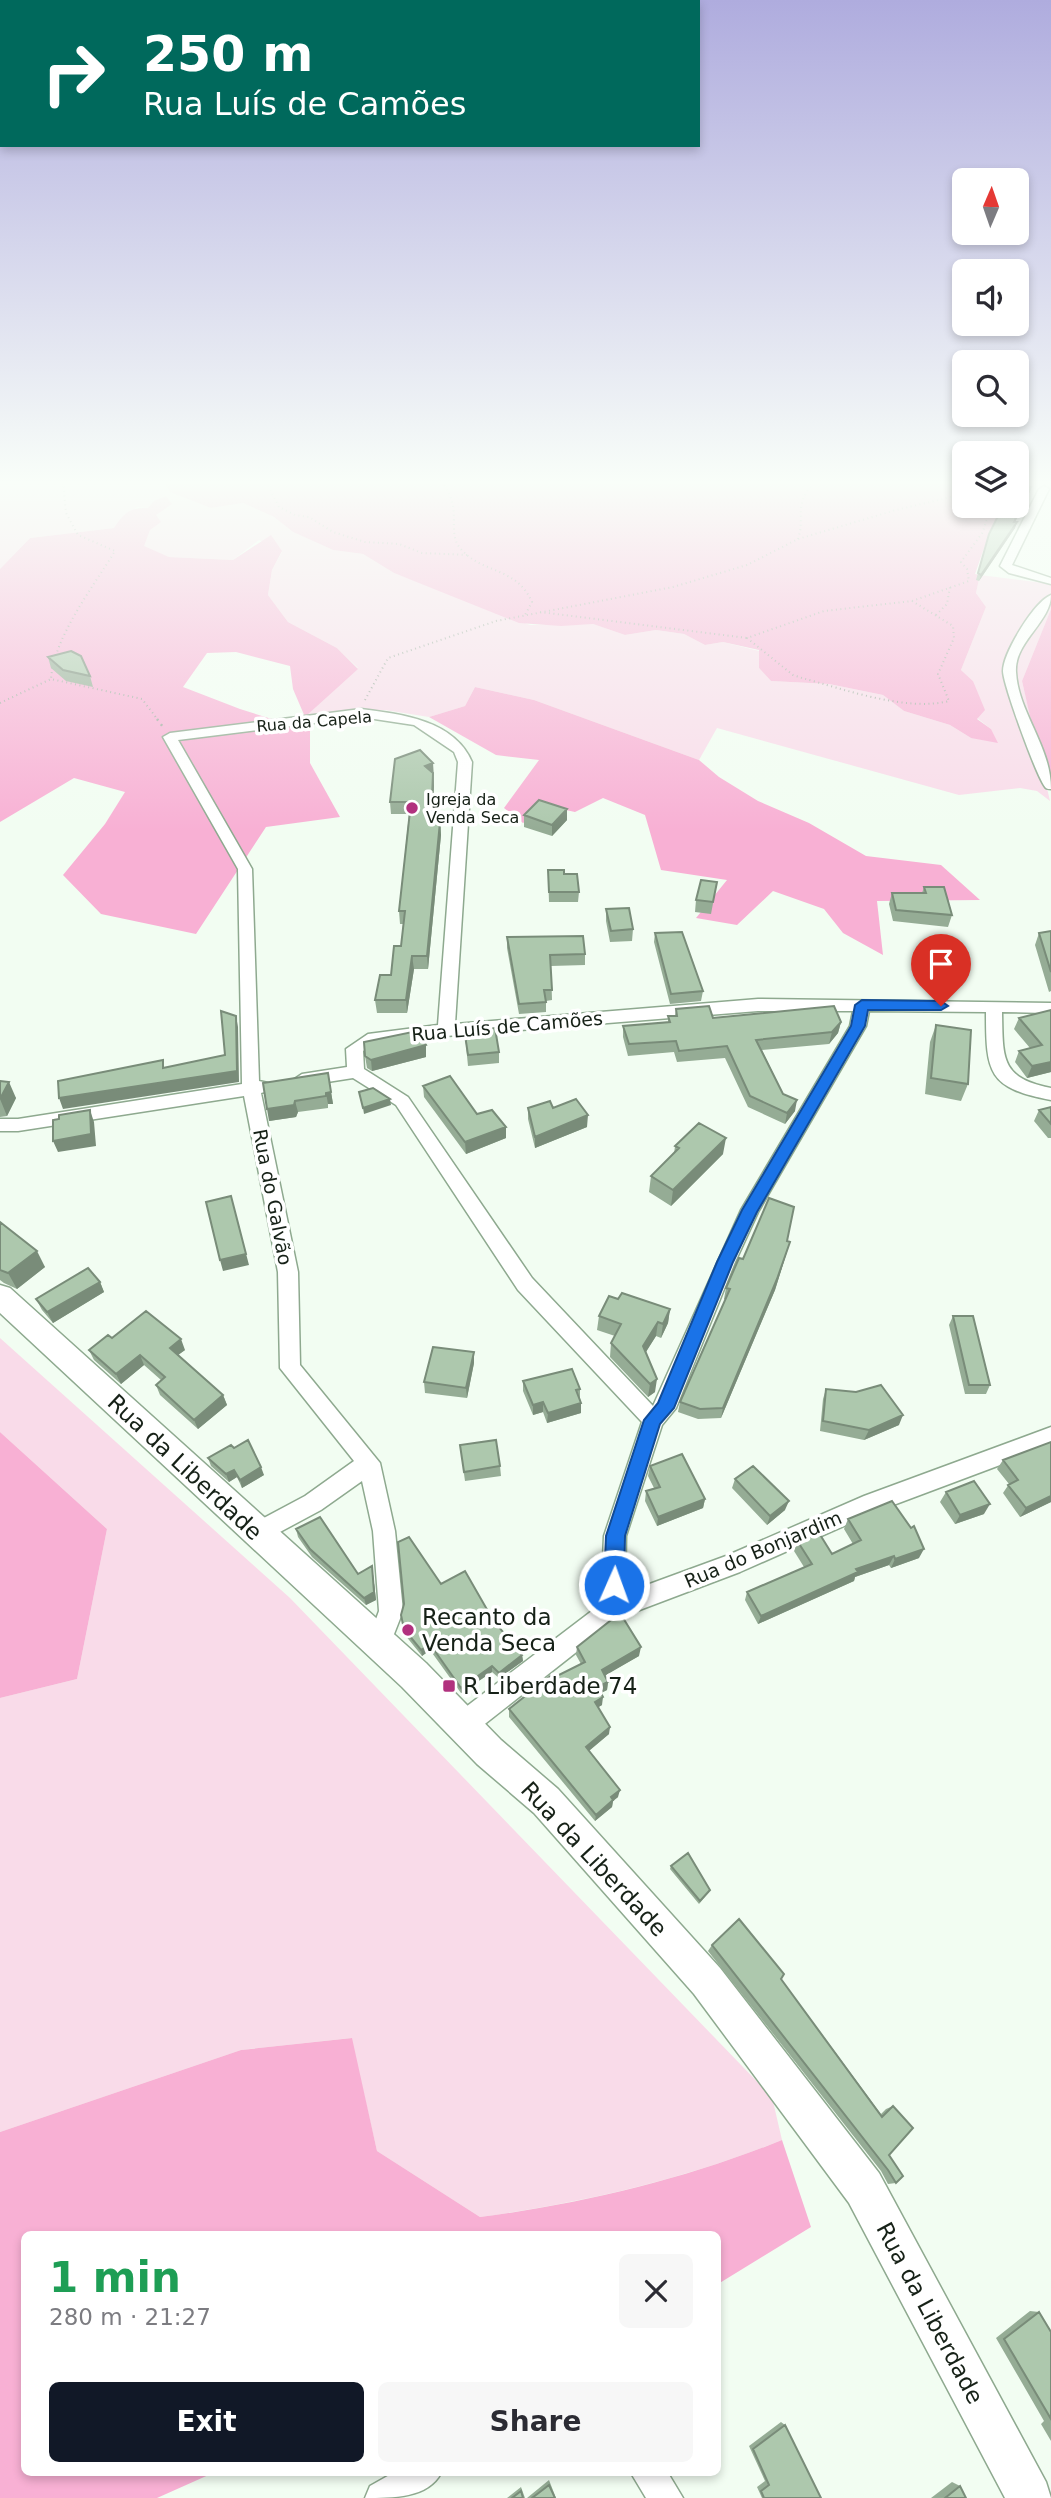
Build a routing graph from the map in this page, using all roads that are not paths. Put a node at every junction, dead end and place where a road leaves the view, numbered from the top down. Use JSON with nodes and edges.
{"nodes":[{"id":1,"x":1051,"y":599,"type":"edge"},
{"id":2,"x":170,"y":737,"type":"joint"},
{"id":3,"x":1051,"y":785,"type":"edge"},
{"id":4,"x":862,"y":1005,"type":"junction"},
{"id":5,"x":994,"y":1006,"type":"junction"},
{"id":6,"x":1046,"y":1007,"type":"dead end"},
{"id":7,"x":446,"y":1030,"type":"junction"},
{"id":8,"x":356,"y":1072,"type":"junction"},
{"id":9,"x":251,"y":1088,"type":"junction"},
{"id":10,"x":1051,"y":1094,"type":"edge"},
{"id":11,"x":0,"y":1125,"type":"edge"},
{"id":12,"x":0,"y":1296,"type":"edge"},
{"id":13,"x":653,"y":1420,"type":"junction"},
{"id":14,"x":1051,"y":1436,"type":"edge"},
{"id":15,"x":369,"y":1463,"type":"junction"},
{"id":16,"x":257,"y":1533,"type":"junction"},
{"id":17,"x":613,"y":1609,"type":"junction"},
{"id":18,"x":379,"y":1644,"type":"junction"},
{"id":19,"x":463,"y":1725,"type":"junction"},
{"id":20,"x":419,"y":2476,"type":"edge"},
{"id":21,"x":650,"y":2476,"type":"edge"},
{"id":22,"x":382,"y":2498,"type":"edge"},
{"id":23,"x":666,"y":2498,"type":"edge"},
{"id":24,"x":1030,"y":2498,"type":"edge"}],
"edges":[{"from":1,"to":3,"type":"street"},
{"from":2,"to":7,"type":"street","name":"Rua da Capela"},
{"from":2,"to":9,"type":"street","name":"Rua do Galvão"},
{"from":4,"to":5,"type":"street","name":"Rua Luís de Camões"},
{"from":4,"to":7,"type":"street","name":"Rua Luís de Camões"},
{"from":4,"to":13,"type":"street"},
{"from":5,"to":6,"type":"street","name":"Rua Luís de Camões"},
{"from":5,"to":10,"type":"street"},
{"from":7,"to":8,"type":"street","name":"Rua Luís de Camões"},
{"from":8,"to":9,"type":"street"},
{"from":8,"to":13,"type":"street"},
{"from":9,"to":11,"type":"street"},
{"from":9,"to":15,"type":"street","name":"Rua do Galvão"},
{"from":12,"to":16,"type":"street","name":"Rua da Liberdade"},
{"from":13,"to":17,"type":"street"},
{"from":14,"to":17,"type":"street","name":"Rua do Bonjardim"},
{"from":15,"to":16,"type":"street"},
{"from":15,"to":18,"type":"street","name":"Rua do Galvão"},
{"from":16,"to":18,"type":"street","name":"Rua da Liberdade"},
{"from":17,"to":19,"type":"street","name":"Rua do Bonjardim"},
{"from":18,"to":19,"type":"street","name":"Rua da Liberdade"},
{"from":19,"to":24,"type":"street","name":"Rua da Liberdade"},
{"from":20,"to":22,"type":"street"},
{"from":21,"to":23,"type":"street"}]}
